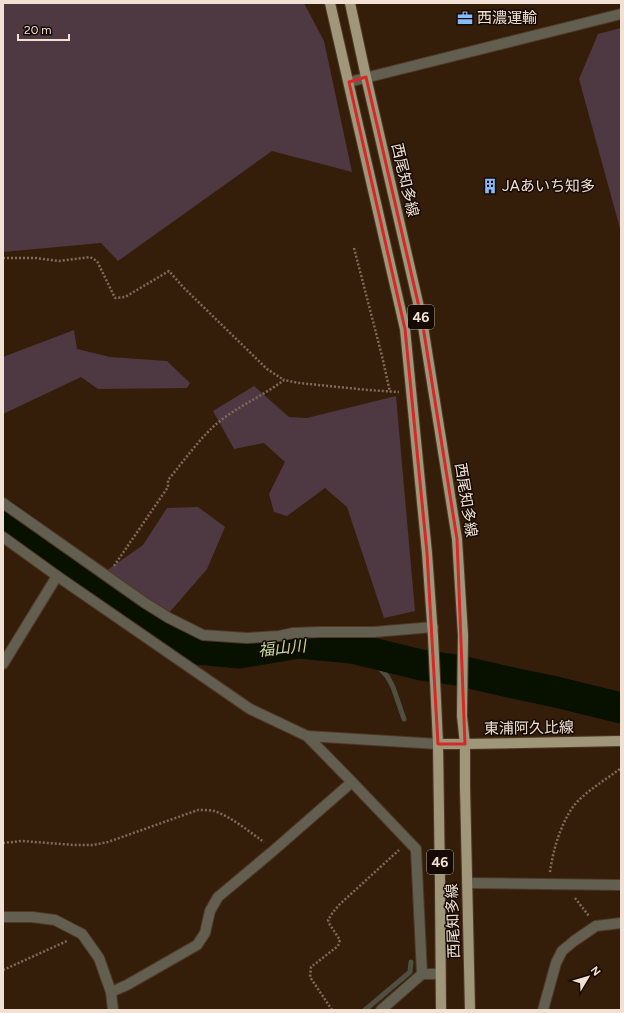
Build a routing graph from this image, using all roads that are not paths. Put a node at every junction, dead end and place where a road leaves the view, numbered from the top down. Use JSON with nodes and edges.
{"nodes":[{"id":1,"x":330,"y":3,"type":"edge"},
{"id":2,"x":350,"y":3,"type":"edge"},
{"id":3,"x":621,"y":14,"type":"edge"},
{"id":4,"x":366,"y":77,"type":"junction"},
{"id":5,"x":349,"y":82,"type":"junction"},
{"id":6,"x":3,"y":503,"type":"edge"},
{"id":7,"x":3,"y":537,"type":"edge"},
{"id":8,"x":57,"y":576,"type":"junction"},
{"id":9,"x":433,"y":632,"type":"junction"},
{"id":10,"x":3,"y":664,"type":"edge"},
{"id":11,"x":307,"y":736,"type":"junction"},
{"id":12,"x":621,"y":741,"type":"edge"},
{"id":13,"x":438,"y":744,"type":"junction"},
{"id":14,"x":465,"y":744,"type":"junction"},
{"id":15,"x":352,"y":782,"type":"junction"},
{"id":16,"x":467,"y":883,"type":"junction"},
{"id":17,"x":621,"y":885,"type":"edge"},
{"id":18,"x":3,"y":917,"type":"edge"},
{"id":19,"x":621,"y":923,"type":"edge"},
{"id":20,"x":422,"y":974,"type":"junction"},
{"id":21,"x":440,"y":974,"type":"junction"},
{"id":22,"x":111,"y":992,"type":"junction"},
{"id":23,"x":113,"y":1010,"type":"edge"},
{"id":24,"x":381,"y":1010,"type":"edge"},
{"id":25,"x":441,"y":1010,"type":"edge"},
{"id":26,"x":470,"y":1010,"type":"edge"},
{"id":27,"x":542,"y":1010,"type":"edge"}],
"edges":[{"from":1,"to":5,"type":"main road","name":"西尾知多線","number":"46"},
{"from":2,"to":4,"type":"main road","name":"西尾知多線","number":"46"},
{"from":3,"to":4,"type":"street"},
{"from":4,"to":5,"type":"street"},
{"from":4,"to":14,"type":"main road","name":"西尾知多線","number":"46"},
{"from":5,"to":9,"type":"main road","name":"西尾知多線","number":"46"},
{"from":6,"to":9,"type":"street"},
{"from":7,"to":8,"type":"street"},
{"from":8,"to":10,"type":"street"},
{"from":8,"to":11,"type":"street"},
{"from":9,"to":13,"type":"main road","name":"西尾知多線","number":"46"},
{"from":11,"to":13,"type":"street"},
{"from":11,"to":15,"type":"street"},
{"from":12,"to":14,"type":"main road","name":"東浦阿久比線"},
{"from":13,"to":14,"type":"main road","name":"東浦阿久比線"},
{"from":13,"to":21,"type":"main road","name":"西尾知多線","number":"46"},
{"from":14,"to":16,"type":"main road","name":"西尾知多線","number":"46"},
{"from":15,"to":20,"type":"street"},
{"from":15,"to":22,"type":"street"},
{"from":16,"to":17,"type":"street"},
{"from":16,"to":26,"type":"main road","name":"西尾知多線","number":"46"},
{"from":18,"to":22,"type":"street"},
{"from":19,"to":27,"type":"street"},
{"from":20,"to":21,"type":"street"},
{"from":20,"to":24,"type":"street"},
{"from":21,"to":25,"type":"main road","name":"西尾知多線","number":"46"},
{"from":22,"to":23,"type":"street"}]}
